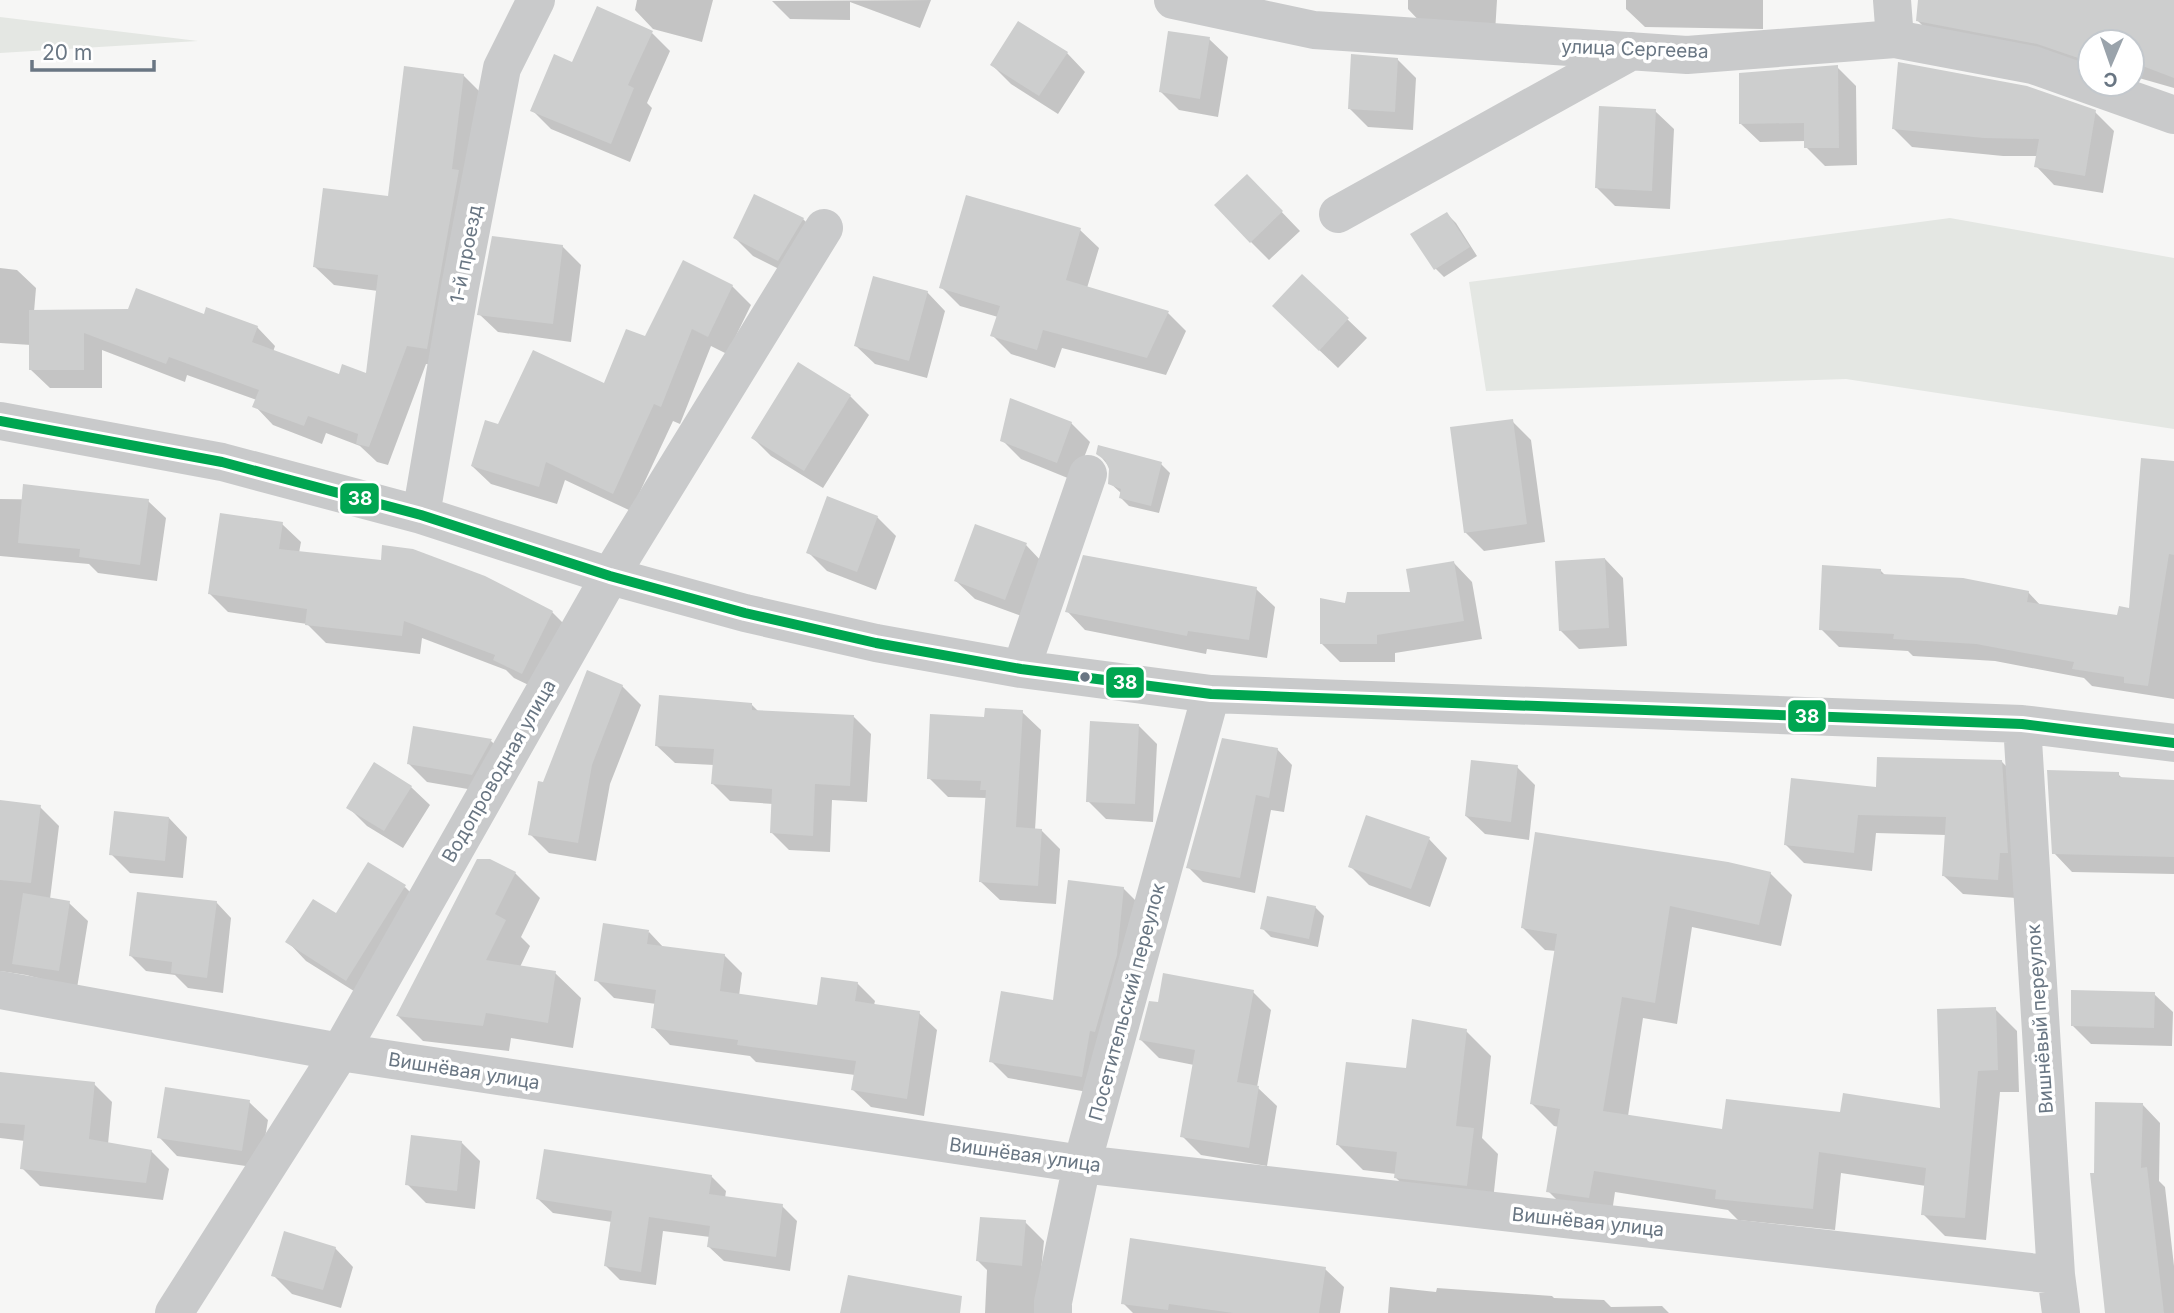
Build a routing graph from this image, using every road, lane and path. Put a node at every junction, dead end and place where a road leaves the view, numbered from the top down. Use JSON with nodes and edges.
{"nodes":[{"id":1,"x":536,"y":0,"type":"edge"},
{"id":2,"x":1173,"y":0,"type":"edge"},
{"id":3,"x":1892,"y":0,"type":"edge"},
{"id":4,"x":1895,"y":39,"type":"junction"},
{"id":5,"x":1632,"y":51,"type":"junction"},
{"id":6,"x":2174,"y":115,"type":"edge"},
{"id":7,"x":1338,"y":214,"type":"dead end"},
{"id":8,"x":824,"y":228,"type":"dead end"},
{"id":9,"x":0,"y":421,"type":"edge"},
{"id":10,"x":1088,"y":474,"type":"dead end"},
{"id":11,"x":421,"y":515,"type":"junction"},
{"id":12,"x":610,"y":576,"type":"junction"},
{"id":13,"x":1021,"y":668,"type":"junction"},
{"id":14,"x":1212,"y":694,"type":"junction"},
{"id":15,"x":2022,"y":724,"type":"junction"},
{"id":16,"x":2174,"y":743,"type":"edge"},
{"id":17,"x":0,"y":990,"type":"edge"},
{"id":18,"x":340,"y":1052,"type":"junction"},
{"id":19,"x":1083,"y":1164,"type":"junction"},
{"id":20,"x":2056,"y":1275,"type":"junction"},
{"id":21,"x":174,"y":1313,"type":"edge"},
{"id":22,"x":1053,"y":1313,"type":"edge"},
{"id":23,"x":2061,"y":1313,"type":"edge"}],
"edges":[{"from":1,"to":11,"type":"street","name":"1-й проезд"},
{"from":2,"to":5,"type":"street","name":"улица Сергеева"},
{"from":3,"to":4,"type":"street"},
{"from":4,"to":5,"type":"street","name":"улица Сергеева"},
{"from":4,"to":6,"type":"street","name":"улица Сергеева"},
{"from":5,"to":7,"type":"street"},
{"from":8,"to":12,"type":"street","name":"Водопроводная улица"},
{"from":9,"to":11,"type":"street"},
{"from":10,"to":13,"type":"street"},
{"from":11,"to":12,"type":"street"},
{"from":12,"to":13,"type":"street"},
{"from":12,"to":18,"type":"street","name":"Водопроводная улица"},
{"from":13,"to":14,"type":"street"},
{"from":14,"to":15,"type":"street"},
{"from":14,"to":19,"type":"street","name":"Посетительский переулок"},
{"from":15,"to":16,"type":"street"},
{"from":15,"to":20,"type":"street","name":"Вишнёвый переулок"},
{"from":17,"to":18,"type":"street","name":"Вишнёвая улица"},
{"from":18,"to":19,"type":"street","name":"Вишнёвая улица"},
{"from":18,"to":21,"type":"street","name":"Водопроводная улица"},
{"from":19,"to":20,"type":"street","name":"Вишнёвая улица"},
{"from":19,"to":22,"type":"street","name":"Посетительский переулок"},
{"from":20,"to":23,"type":"street","name":"Вишнёвый переулок"}]}
